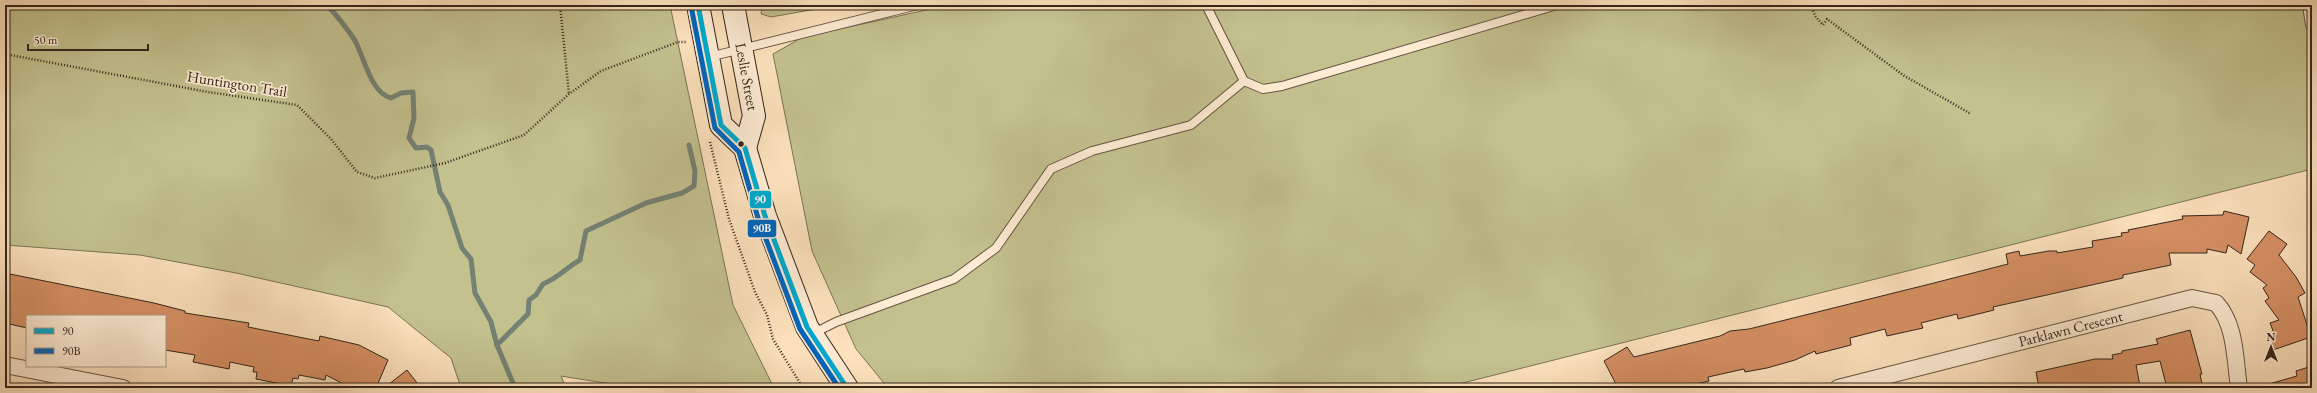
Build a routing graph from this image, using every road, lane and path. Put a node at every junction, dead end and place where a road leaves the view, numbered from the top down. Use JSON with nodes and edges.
{"nodes":[{"id":1,"x":560,"y":5,"type":"edge"},
{"id":2,"x":698,"y":5,"type":"edge"},
{"id":3,"x":733,"y":5,"type":"edge"},
{"id":4,"x":918,"y":5,"type":"edge"},
{"id":5,"x":1206,"y":5,"type":"edge"},
{"id":6,"x":1557,"y":5,"type":"edge"},
{"id":7,"x":1811,"y":5,"type":"edge"},
{"id":8,"x":2307,"y":5,"type":"edge"},
{"id":9,"x":2310,"y":25,"type":"dead end"},
{"id":10,"x":688,"y":35,"type":"dead end"},
{"id":11,"x":742,"y":49,"type":"junction"},
{"id":12,"x":5,"y":54,"type":"edge"},
{"id":13,"x":707,"y":58,"type":"junction"},
{"id":14,"x":1244,"y":81,"type":"junction"},
{"id":15,"x":569,"y":94,"type":"junction"},
{"id":16,"x":1971,"y":114,"type":"dead end"},
{"id":17,"x":710,"y":141,"type":"dead end"},
{"id":18,"x":744,"y":148,"type":"junction"},
{"id":19,"x":812,"y":334,"type":"junction"},
{"id":20,"x":5,"y":365,"type":"edge"},
{"id":21,"x":123,"y":388,"type":"edge"},
{"id":22,"x":803,"y":388,"type":"edge"},
{"id":23,"x":847,"y":388,"type":"edge"},
{"id":24,"x":1838,"y":388,"type":"edge"},
{"id":25,"x":2239,"y":388,"type":"edge"}],
"edges":[{"from":1,"to":15,"type":"path"},
{"from":2,"to":13,"type":"main road"},
{"from":3,"to":11,"type":"main road","name":"Leslie Street"},
{"from":4,"to":11,"type":"lane"},
{"from":5,"to":14,"type":"lane"},
{"from":6,"to":14,"type":"lane"},
{"from":7,"to":16,"type":"path"},
{"from":8,"to":9,"type":"lane"},
{"from":10,"to":15,"type":"path","name":"Huntington Trail"},
{"from":11,"to":13,"type":"lane"},
{"from":11,"to":18,"type":"main road","name":"Leslie Street"},
{"from":12,"to":15,"type":"path","name":"Huntington Trail"},
{"from":13,"to":18,"type":"main road"},
{"from":14,"to":19,"type":"lane"},
{"from":17,"to":22,"type":"path"},
{"from":18,"to":19,"type":"main road"},
{"from":19,"to":23,"type":"main road"},
{"from":20,"to":21,"type":"street"},
{"from":24,"to":25,"type":"street","name":"Parklawn Crescent"}]}
